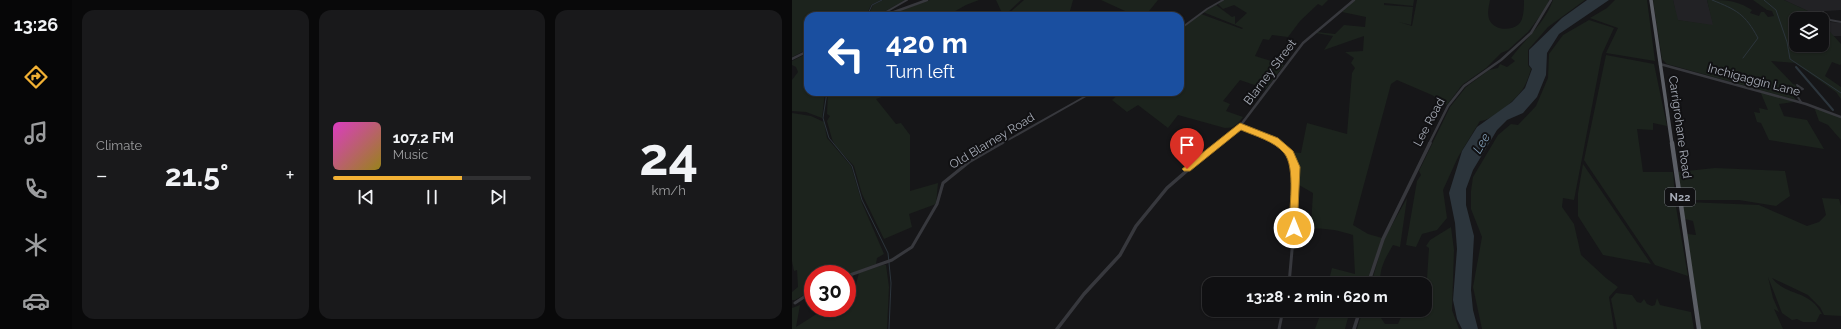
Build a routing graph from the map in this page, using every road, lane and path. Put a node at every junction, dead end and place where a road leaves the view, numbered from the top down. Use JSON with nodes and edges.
{"nodes":[{"id":1,"x":907,"y":0,"type":"edge"},
{"id":2,"x":927,"y":0,"type":"edge"},
{"id":3,"x":1223,"y":0,"type":"edge"},
{"id":4,"x":1354,"y":0,"type":"edge"},
{"id":5,"x":1551,"y":0,"type":"edge"},
{"id":6,"x":1651,"y":0,"type":"edge"},
{"id":7,"x":885,"y":12,"type":"edge"},
{"id":8,"x":894,"y":12,"type":"edge"},
{"id":9,"x":1829,"y":19,"type":"edge"},
{"id":10,"x":1841,"y":22,"type":"edge"},
{"id":11,"x":1184,"y":26,"type":"edge"},
{"id":12,"x":804,"y":53,"type":"edge"},
{"id":13,"x":792,"y":59,"type":"edge"},
{"id":14,"x":1660,"y":64,"type":"junction"},
{"id":15,"x":1800,"y":89,"type":"dead end"},
{"id":16,"x":1086,"y":96,"type":"edge"},
{"id":17,"x":1801,"y":102,"type":"junction"},
{"id":18,"x":1841,"y":116,"type":"edge"},
{"id":19,"x":1240,"y":126,"type":"junction"},
{"id":20,"x":856,"y":273,"type":"edge"},
{"id":21,"x":1290,"y":277,"type":"edge"},
{"id":22,"x":1370,"y":277,"type":"edge"},
{"id":23,"x":804,"y":297,"type":"edge"},
{"id":24,"x":795,"y":303,"type":"dead end"},
{"id":25,"x":1282,"y":317,"type":"edge"},
{"id":26,"x":1358,"y":317,"type":"edge"},
{"id":27,"x":1057,"y":329,"type":"edge"},
{"id":28,"x":1279,"y":329,"type":"edge"},
{"id":29,"x":1354,"y":329,"type":"edge"},
{"id":30,"x":1699,"y":329,"type":"edge"}],
"edges":[{"from":1,"to":7,"type":"street"},
{"from":2,"to":8,"type":"street"},
{"from":3,"to":11,"type":"street"},
{"from":4,"to":19,"type":"street","name":"Blarney Street"},
{"from":5,"to":22,"type":"street","name":"Lee Road"},
{"from":6,"to":14,"type":"highway","name":"Carrigrohane Road","number":"N22"},
{"from":9,"to":10,"type":"street"},
{"from":12,"to":13,"type":"street"},
{"from":14,"to":17,"type":"street","name":"Inchigaggin Lane"},
{"from":14,"to":30,"type":"highway","name":"Carrigrohane Road","number":"N22"},
{"from":15,"to":17,"type":"street"},
{"from":16,"to":20,"type":"street","name":"Old Blarney Road"},
{"from":17,"to":18,"type":"street","name":"Inchigaggin Lane"},
{"from":19,"to":21,"type":"street"},
{"from":19,"to":27,"type":"street","name":"Blarney Street"},
{"from":23,"to":24,"type":"street"},
{"from":25,"to":28,"type":"street"},
{"from":26,"to":29,"type":"street"}]}
